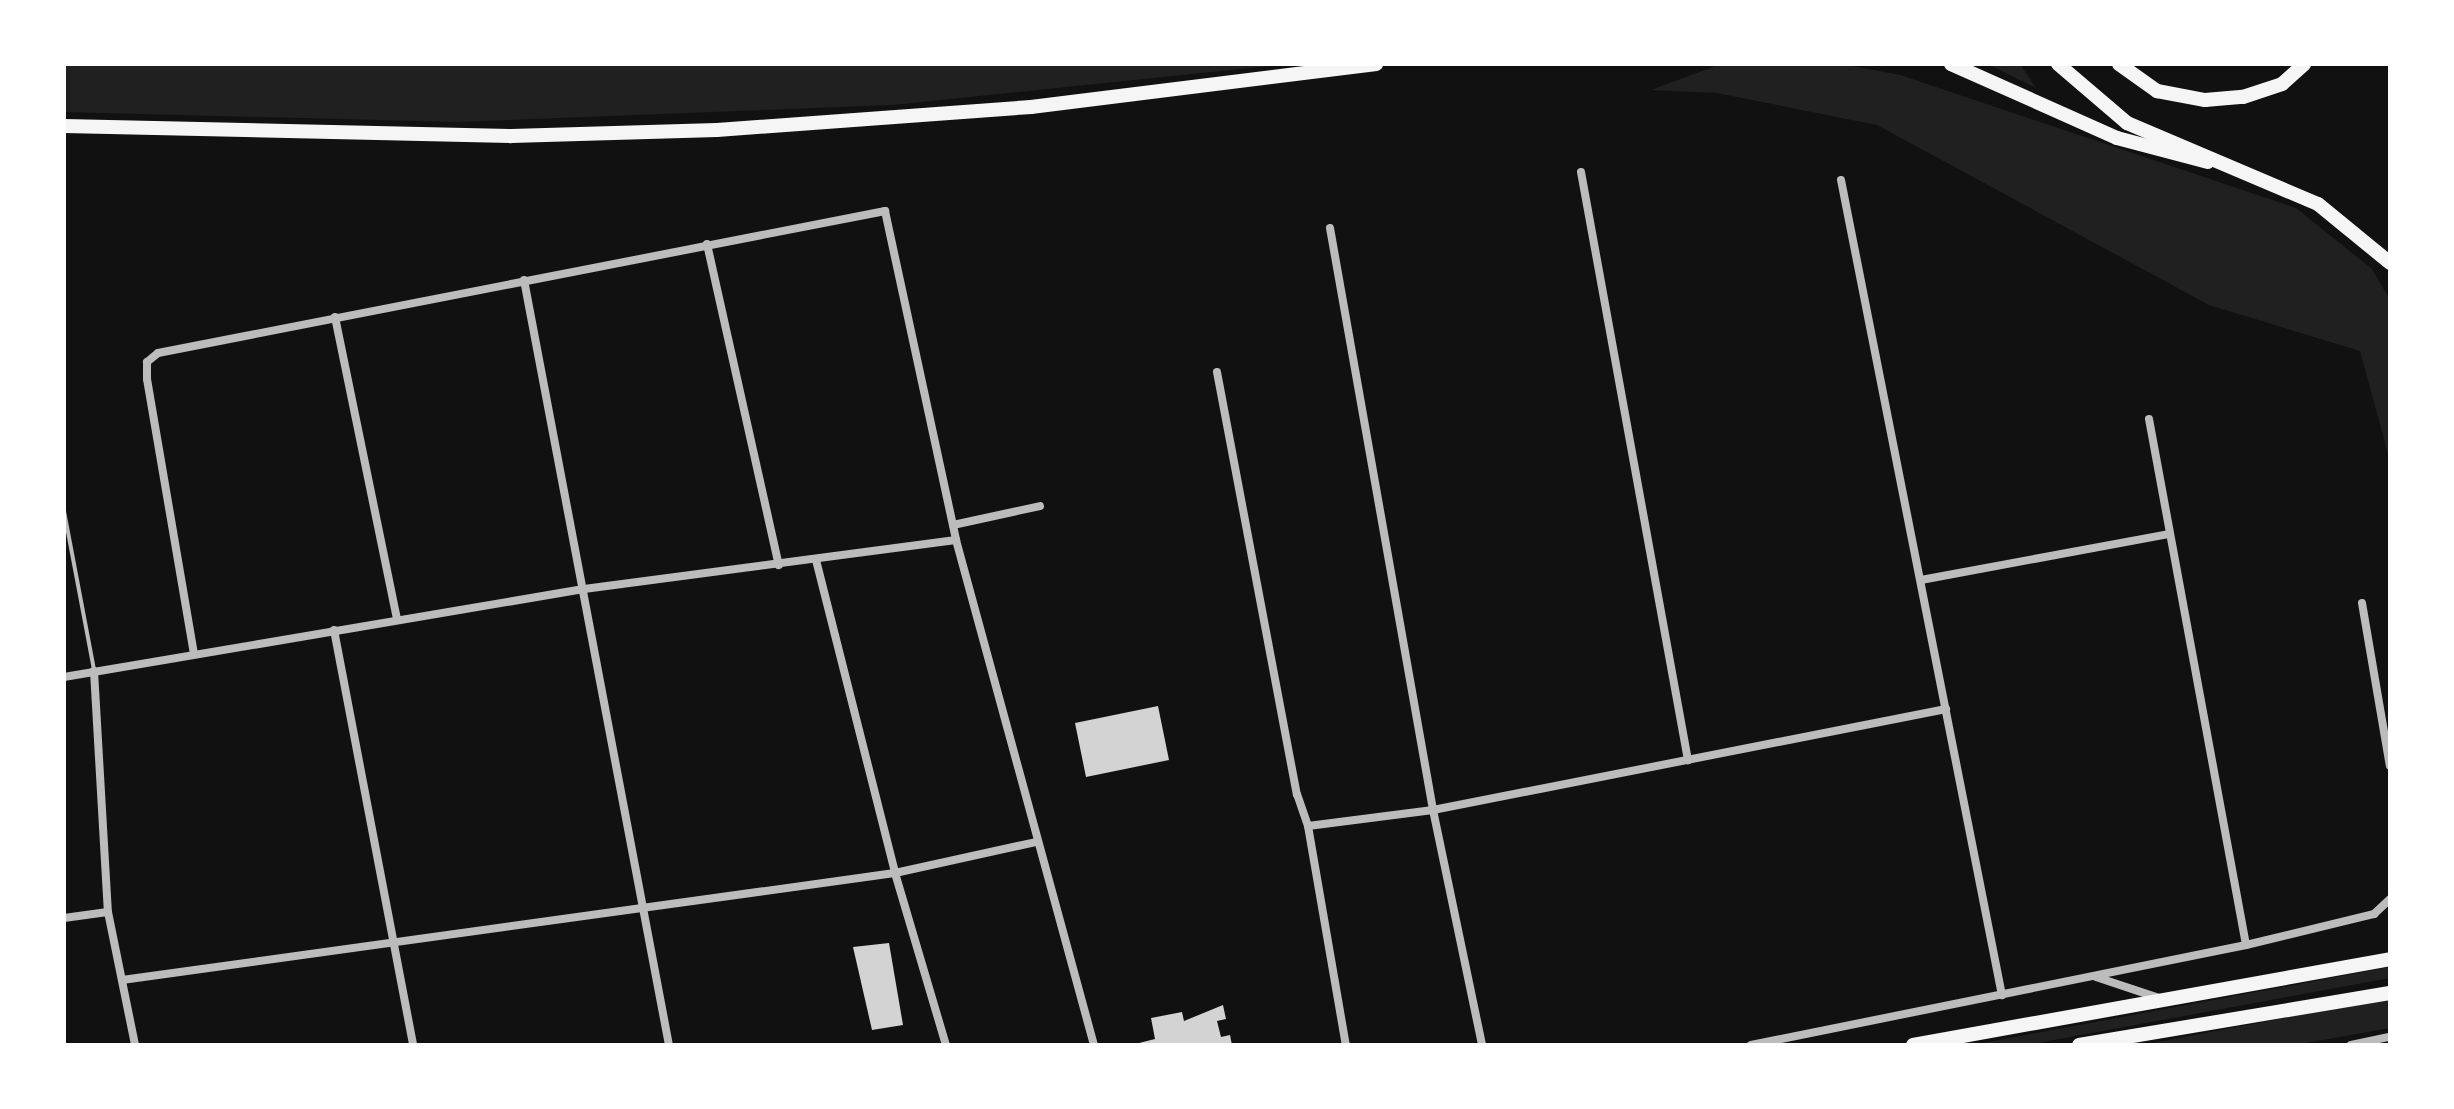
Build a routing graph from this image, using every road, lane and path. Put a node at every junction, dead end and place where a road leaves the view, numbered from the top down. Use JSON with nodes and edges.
{"nodes":[{"id":1,"x":1376,"y":64,"type":"edge"},
{"id":2,"x":1951,"y":64,"type":"edge"},
{"id":3,"x":2058,"y":64,"type":"edge"},
{"id":4,"x":2119,"y":64,"type":"edge"},
{"id":5,"x":2304,"y":64,"type":"edge"},
{"id":6,"x":64,"y":126,"type":"edge"},
{"id":7,"x":2234,"y":169,"type":"junction"},
{"id":8,"x":1581,"y":172,"type":"dead end"},
{"id":9,"x":1841,"y":180,"type":"dead end"},
{"id":10,"x":1330,"y":228,"type":"dead end"},
{"id":11,"x":707,"y":244,"type":"junction"},
{"id":12,"x":2390,"y":263,"type":"edge"},
{"id":13,"x":524,"y":280,"type":"junction"},
{"id":14,"x":335,"y":317,"type":"junction"},
{"id":15,"x":1217,"y":372,"type":"dead end"},
{"id":16,"x":2149,"y":419,"type":"dead end"},
{"id":17,"x":1040,"y":506,"type":"dead end"},
{"id":18,"x":64,"y":511,"type":"edge"},
{"id":19,"x":953,"y":525,"type":"junction"},
{"id":20,"x":2170,"y":534,"type":"junction"},
{"id":21,"x":956,"y":540,"type":"junction"},
{"id":22,"x":816,"y":560,"type":"junction"},
{"id":23,"x":779,"y":565,"type":"junction"},
{"id":24,"x":1921,"y":580,"type":"junction"},
{"id":25,"x":584,"y":589,"type":"junction"},
{"id":26,"x":2362,"y":603,"type":"dead end"},
{"id":27,"x":397,"y":619,"type":"junction"},
{"id":28,"x":334,"y":630,"type":"junction"},
{"id":29,"x":194,"y":654,"type":"junction"},
{"id":30,"x":94,"y":671,"type":"junction"},
{"id":31,"x":64,"y":677,"type":"edge"},
{"id":32,"x":1946,"y":709,"type":"junction"},
{"id":33,"x":1688,"y":760,"type":"junction"},
{"id":34,"x":2390,"y":766,"type":"edge"},
{"id":35,"x":1433,"y":810,"type":"junction"},
{"id":36,"x":1308,"y":826,"type":"junction"},
{"id":37,"x":1036,"y":842,"type":"junction"},
{"id":38,"x":895,"y":873,"type":"junction"},
{"id":39,"x":2390,"y":899,"type":"edge"},
{"id":40,"x":642,"y":904,"type":"junction"},
{"id":41,"x":108,"y":912,"type":"junction"},
{"id":42,"x":64,"y":918,"type":"edge"},
{"id":43,"x":391,"y":941,"type":"junction"},
{"id":44,"x":2246,"y":945,"type":"junction"},
{"id":45,"x":2390,"y":959,"type":"edge"},
{"id":46,"x":2095,"y":977,"type":"junction"},
{"id":47,"x":122,"y":980,"type":"junction"},
{"id":48,"x":2390,"y":993,"type":"edge"},
{"id":49,"x":2002,"y":995,"type":"junction"},
{"id":50,"x":2161,"y":999,"type":"junction"},
{"id":51,"x":2390,"y":1037,"type":"edge"},
{"id":52,"x":135,"y":1045,"type":"edge"},
{"id":53,"x":413,"y":1045,"type":"edge"},
{"id":54,"x":669,"y":1045,"type":"edge"},
{"id":55,"x":946,"y":1045,"type":"edge"},
{"id":56,"x":1094,"y":1045,"type":"edge"},
{"id":57,"x":1346,"y":1045,"type":"edge"},
{"id":58,"x":1482,"y":1045,"type":"edge"},
{"id":59,"x":1751,"y":1045,"type":"edge"},
{"id":60,"x":1913,"y":1045,"type":"edge"},
{"id":61,"x":2079,"y":1045,"type":"edge"},
{"id":62,"x":2351,"y":1045,"type":"edge"}],
"edges":[{"from":1,"to":6,"type":"main road"},
{"from":2,"to":7,"type":"main road"},
{"from":3,"to":7,"type":"main road"},
{"from":4,"to":5,"type":"main road"},
{"from":7,"to":12,"type":"main road"},
{"from":8,"to":33,"type":"street"},
{"from":9,"to":24,"type":"street"},
{"from":10,"to":35,"type":"street"},
{"from":11,"to":13,"type":"street"},
{"from":11,"to":19,"type":"street"},
{"from":11,"to":23,"type":"street"},
{"from":13,"to":14,"type":"street"},
{"from":13,"to":25,"type":"street"},
{"from":14,"to":27,"type":"street"},
{"from":14,"to":29,"type":"street"},
{"from":15,"to":36,"type":"street"},
{"from":16,"to":20,"type":"street"},
{"from":17,"to":19,"type":"street"},
{"from":18,"to":30,"type":"lane"},
{"from":19,"to":21,"type":"street"},
{"from":20,"to":24,"type":"street"},
{"from":20,"to":44,"type":"street"},
{"from":21,"to":22,"type":"street"},
{"from":21,"to":37,"type":"street"},
{"from":22,"to":23,"type":"street"},
{"from":22,"to":38,"type":"street"},
{"from":23,"to":25,"type":"street"},
{"from":24,"to":32,"type":"street"},
{"from":25,"to":27,"type":"street"},
{"from":25,"to":40,"type":"street"},
{"from":26,"to":34,"type":"street"},
{"from":27,"to":28,"type":"street"},
{"from":28,"to":29,"type":"street"},
{"from":28,"to":43,"type":"street"},
{"from":29,"to":30,"type":"street"},
{"from":30,"to":31,"type":"street"},
{"from":30,"to":41,"type":"street"},
{"from":32,"to":33,"type":"street"},
{"from":32,"to":49,"type":"street"},
{"from":33,"to":35,"type":"street"},
{"from":35,"to":36,"type":"street"},
{"from":35,"to":58,"type":"street"},
{"from":36,"to":57,"type":"street"},
{"from":37,"to":38,"type":"street"},
{"from":37,"to":56,"type":"street"},
{"from":38,"to":40,"type":"street"},
{"from":38,"to":55,"type":"street"},
{"from":39,"to":44,"type":"street"},
{"from":40,"to":43,"type":"street"},
{"from":40,"to":54,"type":"street"},
{"from":41,"to":42,"type":"street"},
{"from":41,"to":47,"type":"street"},
{"from":43,"to":47,"type":"street"},
{"from":43,"to":53,"type":"street"},
{"from":44,"to":46,"type":"street"},
{"from":45,"to":50,"type":"main road"},
{"from":46,"to":49,"type":"street"},
{"from":46,"to":50,"type":"street"},
{"from":47,"to":52,"type":"street"},
{"from":48,"to":61,"type":"main road"},
{"from":49,"to":59,"type":"street"},
{"from":50,"to":60,"type":"main road"},
{"from":51,"to":62,"type":"street"}]}
